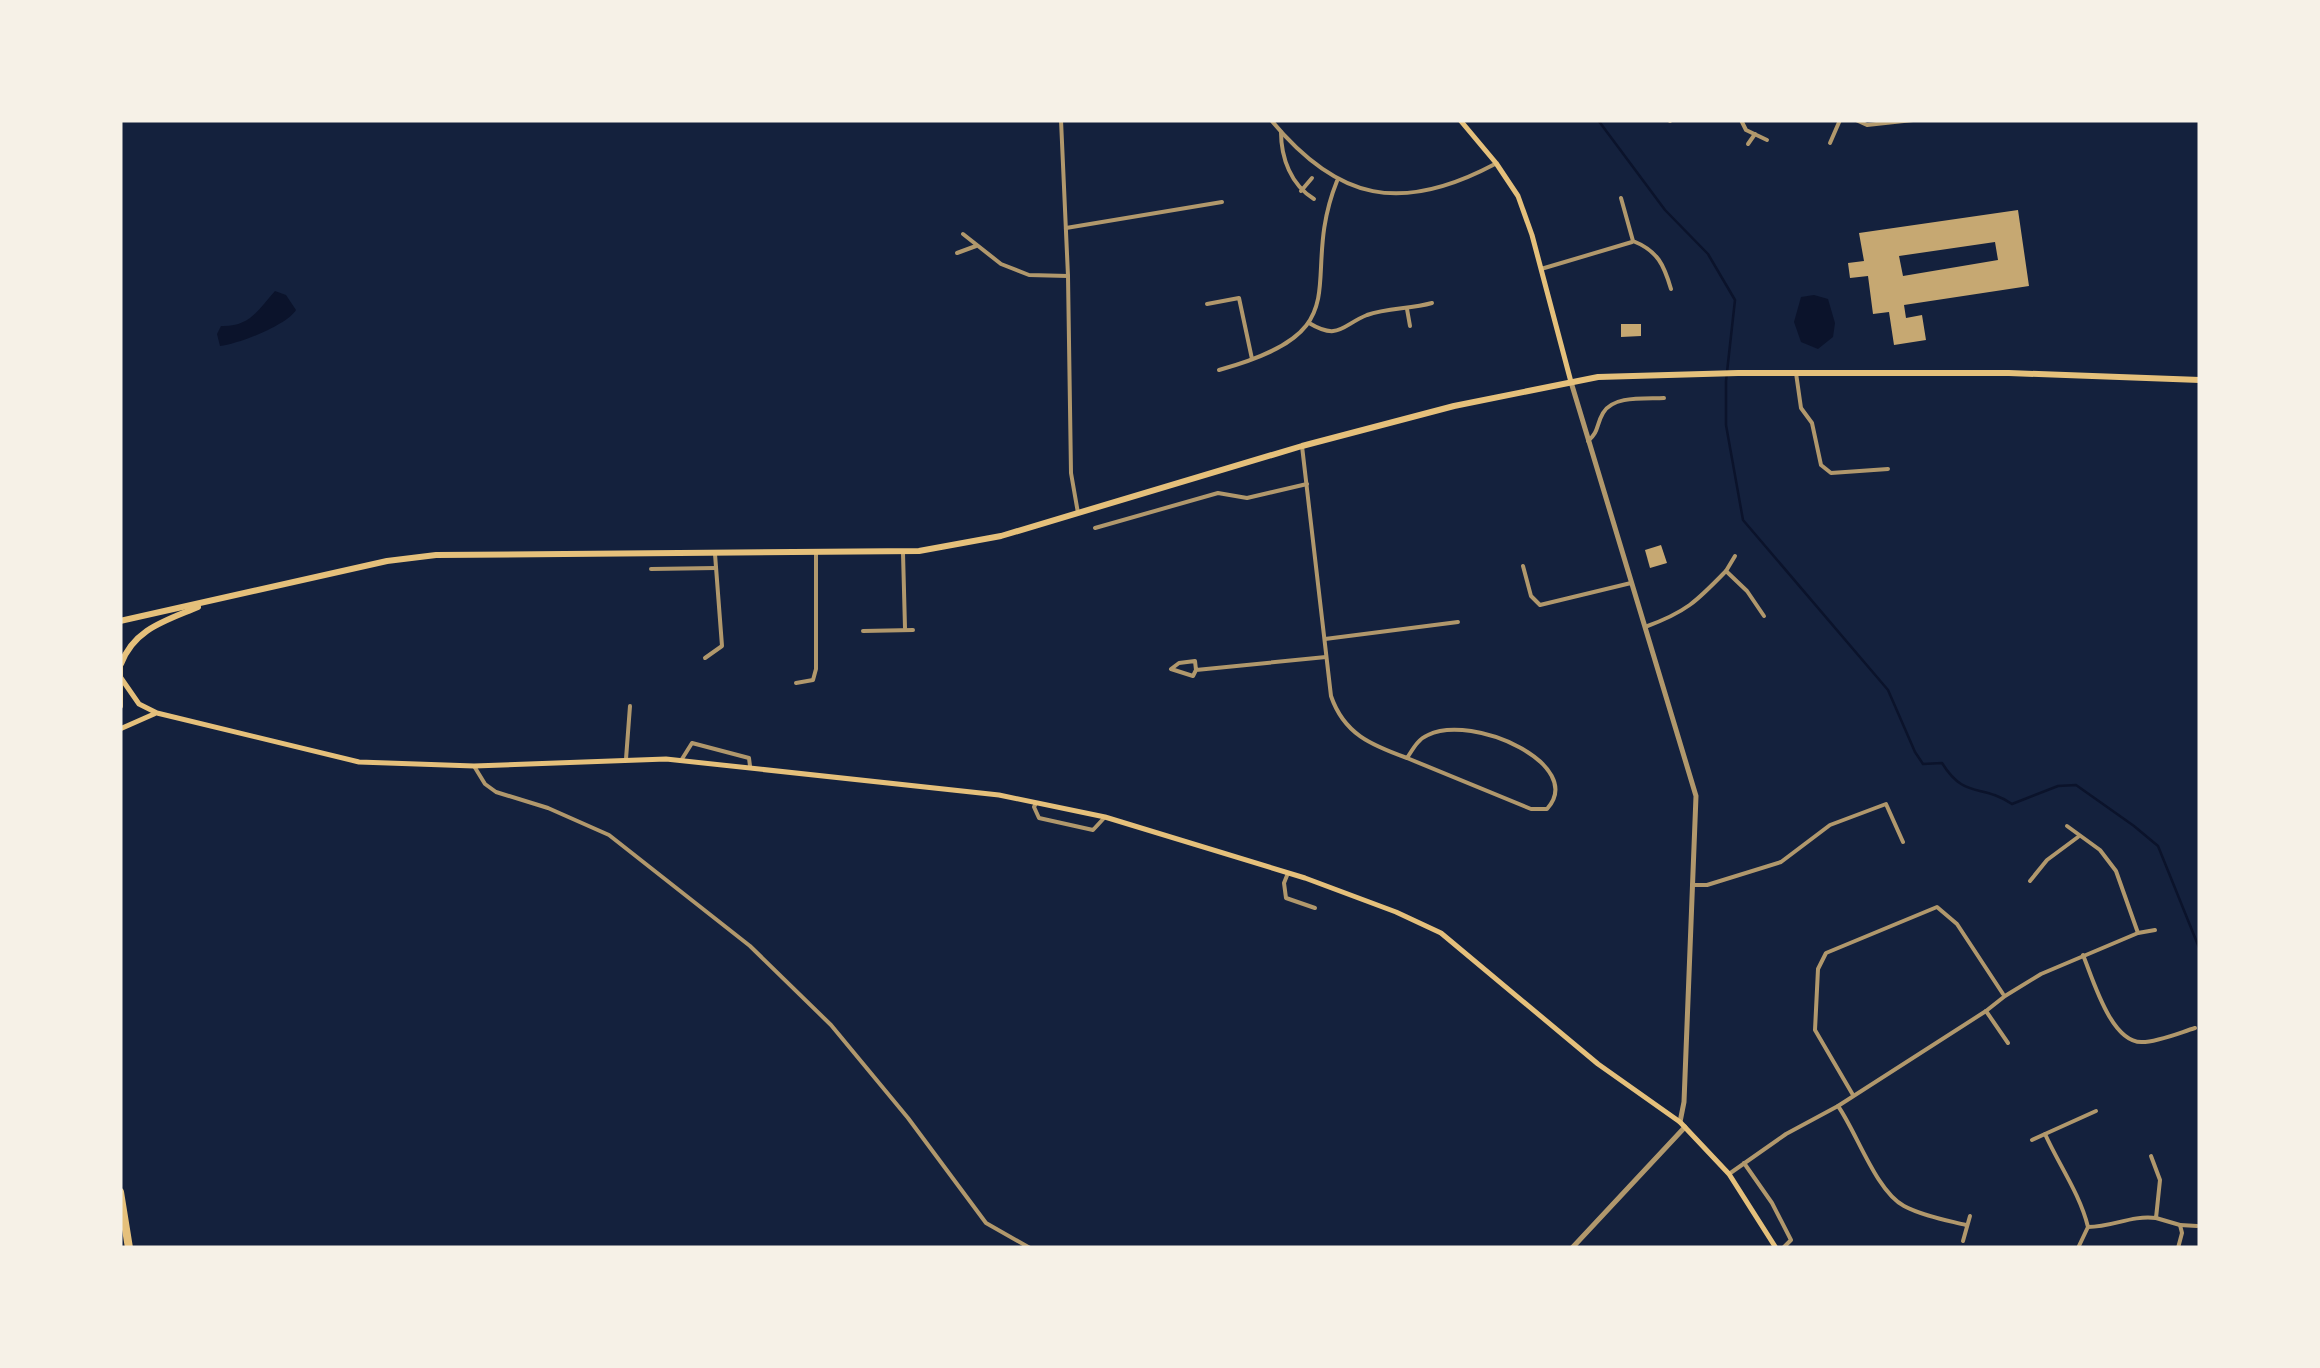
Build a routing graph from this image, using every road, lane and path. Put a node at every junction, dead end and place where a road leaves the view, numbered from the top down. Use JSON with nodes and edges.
{"nodes":[{"id":1,"x":1061,"y":120,"type":"edge"},
{"id":2,"x":1271,"y":120,"type":"edge"},
{"id":3,"x":1460,"y":120,"type":"edge"},
{"id":4,"x":1741,"y":120,"type":"edge"},
{"id":5,"x":1840,"y":120,"type":"edge"},
{"id":6,"x":1856,"y":120,"type":"edge"},
{"id":7,"x":1913,"y":120,"type":"edge"},
{"id":8,"x":1281,"y":132,"type":"junction"},
{"id":9,"x":1756,"y":134,"type":"junction"},
{"id":10,"x":1768,"y":140,"type":"dead end"},
{"id":11,"x":1830,"y":143,"type":"dead end"},
{"id":12,"x":1748,"y":144,"type":"dead end"},
{"id":13,"x":1496,"y":163,"type":"junction"},
{"id":14,"x":1312,"y":178,"type":"dead end"},
{"id":15,"x":1337,"y":180,"type":"junction"},
{"id":16,"x":1301,"y":191,"type":"junction"},
{"id":17,"x":1620,"y":198,"type":"dead end"},
{"id":18,"x":1314,"y":199,"type":"dead end"},
{"id":19,"x":1222,"y":202,"type":"dead end"},
{"id":20,"x":1066,"y":228,"type":"junction"},
{"id":21,"x":963,"y":234,"type":"dead end"},
{"id":22,"x":1633,"y":241,"type":"junction"},
{"id":23,"x":976,"y":246,"type":"junction"},
{"id":24,"x":957,"y":253,"type":"dead end"},
{"id":25,"x":1541,"y":269,"type":"junction"},
{"id":26,"x":1068,"y":276,"type":"junction"},
{"id":27,"x":1671,"y":290,"type":"dead end"},
{"id":28,"x":1207,"y":304,"type":"dead end"},
{"id":29,"x":1432,"y":304,"type":"dead end"},
{"id":30,"x":1407,"y":309,"type":"junction"},
{"id":31,"x":1308,"y":323,"type":"junction"},
{"id":32,"x":1410,"y":326,"type":"dead end"},
{"id":33,"x":1252,"y":360,"type":"junction"},
{"id":34,"x":1219,"y":370,"type":"dead end"},
{"id":35,"x":1796,"y":373,"type":"junction"},
{"id":36,"x":2200,"y":380,"type":"edge"},
{"id":37,"x":1571,"y":382,"type":"junction"},
{"id":38,"x":1664,"y":398,"type":"dead end"},
{"id":39,"x":1588,"y":441,"type":"junction"},
{"id":40,"x":1302,"y":446,"type":"junction"},
{"id":41,"x":1888,"y":469,"type":"dead end"},
{"id":42,"x":1306,"y":484,"type":"junction"},
{"id":43,"x":1078,"y":513,"type":"junction"},
{"id":44,"x":1095,"y":528,"type":"dead end"},
{"id":45,"x":816,"y":552,"type":"junction"},
{"id":46,"x":715,"y":554,"type":"junction"},
{"id":47,"x":903,"y":554,"type":"junction"},
{"id":48,"x":1735,"y":556,"type":"dead end"},
{"id":49,"x":1522,"y":566,"type":"dead end"},
{"id":50,"x":716,"y":568,"type":"junction"},
{"id":51,"x":651,"y":569,"type":"dead end"},
{"id":52,"x":1726,"y":571,"type":"junction"},
{"id":53,"x":1631,"y":583,"type":"junction"},
{"id":54,"x":208,"y":602,"type":"junction"},
{"id":55,"x":1764,"y":616,"type":"dead end"},
{"id":56,"x":120,"y":622,"type":"edge"},
{"id":57,"x":1458,"y":622,"type":"dead end"},
{"id":58,"x":1645,"y":627,"type":"junction"},
{"id":59,"x":905,"y":628,"type":"junction"},
{"id":60,"x":914,"y":630,"type":"dead end"},
{"id":61,"x":863,"y":632,"type":"dead end"},
{"id":62,"x":1325,"y":639,"type":"junction"},
{"id":63,"x":1326,"y":656,"type":"junction"},
{"id":64,"x":705,"y":658,"type":"dead end"},
{"id":65,"x":120,"y":663,"type":"edge"},
{"id":66,"x":1196,"y":670,"type":"junction"},
{"id":67,"x":121,"y":678,"type":"edge"},
{"id":68,"x":796,"y":683,"type":"dead end"},
{"id":69,"x":120,"y":706,"type":"edge"},
{"id":70,"x":630,"y":706,"type":"dead end"},
{"id":71,"x":157,"y":713,"type":"junction"},
{"id":72,"x":120,"y":729,"type":"edge"},
{"id":73,"x":626,"y":758,"type":"junction"},
{"id":74,"x":1407,"y":758,"type":"junction"},
{"id":75,"x":681,"y":761,"type":"junction"},
{"id":76,"x":474,"y":766,"type":"junction"},
{"id":77,"x":750,"y":766,"type":"junction"},
{"id":78,"x":1036,"y":802,"type":"junction"},
{"id":79,"x":1105,"y":816,"type":"junction"},
{"id":80,"x":2067,"y":826,"type":"dead end"},
{"id":81,"x":2078,"y":837,"type":"junction"},
{"id":82,"x":1903,"y":842,"type":"dead end"},
{"id":83,"x":1288,"y":873,"type":"junction"},
{"id":84,"x":2030,"y":881,"type":"dead end"},
{"id":85,"x":1692,"y":885,"type":"junction"},
{"id":86,"x":1316,"y":908,"type":"dead end"},
{"id":87,"x":2154,"y":930,"type":"dead end"},
{"id":88,"x":2138,"y":933,"type":"junction"},
{"id":89,"x":2083,"y":956,"type":"junction"},
{"id":90,"x":2005,"y":996,"type":"junction"},
{"id":91,"x":1986,"y":1011,"type":"junction"},
{"id":92,"x":2195,"y":1028,"type":"dead end"},
{"id":93,"x":2008,"y":1044,"type":"dead end"},
{"id":94,"x":1852,"y":1094,"type":"junction"},
{"id":95,"x":1838,"y":1106,"type":"junction"},
{"id":96,"x":2081,"y":1108,"type":"dead end"},
{"id":97,"x":2096,"y":1111,"type":"dead end"},
{"id":98,"x":2085,"y":1116,"type":"junction"},
{"id":99,"x":1682,"y":1124,"type":"junction"},
{"id":100,"x":2045,"y":1134,"type":"junction"},
{"id":101,"x":2032,"y":1140,"type":"dead end"},
{"id":102,"x":2151,"y":1156,"type":"dead end"},
{"id":103,"x":1744,"y":1162,"type":"junction"},
{"id":104,"x":1729,"y":1174,"type":"junction"},
{"id":105,"x":120,"y":1192,"type":"edge"},
{"id":106,"x":1970,"y":1216,"type":"dead end"},
{"id":107,"x":2156,"y":1218,"type":"junction"},
{"id":108,"x":1966,"y":1225,"type":"junction"},
{"id":109,"x":2180,"y":1225,"type":"junction"},
{"id":110,"x":2198,"y":1226,"type":"dead end"},
{"id":111,"x":2088,"y":1227,"type":"junction"},
{"id":112,"x":1964,"y":1241,"type":"dead end"},
{"id":113,"x":129,"y":1248,"type":"edge"},
{"id":114,"x":1030,"y":1248,"type":"edge"},
{"id":115,"x":1572,"y":1248,"type":"edge"},
{"id":116,"x":1780,"y":1248,"type":"edge"},
{"id":117,"x":2078,"y":1248,"type":"edge"},
{"id":118,"x":2178,"y":1248,"type":"edge"}],
"edges":[{"from":1,"to":20,"type":"street"},
{"from":2,"to":8,"type":"street"},
{"from":3,"to":13,"type":"main road"},
{"from":4,"to":9,"type":"street"},
{"from":5,"to":11,"type":"street"},
{"from":6,"to":7,"type":"street"},
{"from":8,"to":15,"type":"street"},
{"from":8,"to":16,"type":"street"},
{"from":9,"to":10,"type":"street"},
{"from":9,"to":12,"type":"street"},
{"from":13,"to":15,"type":"street"},
{"from":13,"to":25,"type":"main road"},
{"from":14,"to":16,"type":"street"},
{"from":15,"to":31,"type":"street"},
{"from":16,"to":18,"type":"street"},
{"from":17,"to":22,"type":"street"},
{"from":19,"to":20,"type":"street"},
{"from":20,"to":26,"type":"street"},
{"from":21,"to":23,"type":"street"},
{"from":22,"to":25,"type":"street"},
{"from":22,"to":27,"type":"street"},
{"from":23,"to":24,"type":"street"},
{"from":23,"to":26,"type":"street"},
{"from":25,"to":37,"type":"main road"},
{"from":26,"to":43,"type":"street"},
{"from":28,"to":33,"type":"street"},
{"from":29,"to":30,"type":"street"},
{"from":30,"to":31,"type":"street"},
{"from":30,"to":32,"type":"street"},
{"from":31,"to":33,"type":"street"},
{"from":33,"to":34,"type":"street"},
{"from":35,"to":36,"type":"highway"},
{"from":35,"to":37,"type":"highway"},
{"from":35,"to":41,"type":"street"},
{"from":37,"to":39,"type":"street"},
{"from":37,"to":40,"type":"highway"},
{"from":38,"to":39,"type":"street"},
{"from":39,"to":53,"type":"street"},
{"from":40,"to":42,"type":"street"},
{"from":40,"to":43,"type":"highway"},
{"from":42,"to":44,"type":"street"},
{"from":42,"to":62,"type":"street"},
{"from":43,"to":47,"type":"highway"},
{"from":45,"to":46,"type":"highway"},
{"from":45,"to":47,"type":"highway"},
{"from":45,"to":68,"type":"street"},
{"from":46,"to":50,"type":"street"},
{"from":46,"to":54,"type":"highway"},
{"from":47,"to":59,"type":"street"},
{"from":48,"to":52,"type":"street"},
{"from":49,"to":53,"type":"street"},
{"from":50,"to":51,"type":"street"},
{"from":50,"to":64,"type":"street"},
{"from":52,"to":55,"type":"street"},
{"from":52,"to":58,"type":"street"},
{"from":53,"to":58,"type":"street"},
{"from":54,"to":56,"type":"highway"},
{"from":54,"to":65,"type":"highway"},
{"from":57,"to":62,"type":"street"},
{"from":58,"to":85,"type":"street"},
{"from":59,"to":60,"type":"street"},
{"from":59,"to":61,"type":"street"},
{"from":62,"to":63,"type":"street"},
{"from":63,"to":66,"type":"street"},
{"from":63,"to":74,"type":"street"},
{"from":65,"to":67,"type":"highway"},
{"from":66,"to":66,"type":"street"},
{"from":67,"to":69,"type":"highway"},
{"from":67,"to":71,"type":"main road"},
{"from":70,"to":73,"type":"street"},
{"from":71,"to":72,"type":"main road"},
{"from":71,"to":76,"type":"main road"},
{"from":73,"to":75,"type":"main road"},
{"from":73,"to":76,"type":"main road"},
{"from":74,"to":74,"type":"street"},
{"from":75,"to":77,"type":"main road"},
{"from":75,"to":77,"type":"street"},
{"from":76,"to":114,"type":"street"},
{"from":77,"to":78,"type":"main road"},
{"from":78,"to":79,"type":"main road"},
{"from":78,"to":79,"type":"street"},
{"from":79,"to":83,"type":"main road"},
{"from":80,"to":81,"type":"street"},
{"from":81,"to":84,"type":"street"},
{"from":81,"to":88,"type":"street"},
{"from":82,"to":85,"type":"street"},
{"from":83,"to":86,"type":"street"},
{"from":83,"to":99,"type":"main road"},
{"from":85,"to":99,"type":"street"},
{"from":87,"to":88,"type":"street"},
{"from":88,"to":89,"type":"street"},
{"from":89,"to":90,"type":"street"},
{"from":89,"to":92,"type":"street"},
{"from":90,"to":91,"type":"street"},
{"from":90,"to":94,"type":"street"},
{"from":91,"to":93,"type":"street"},
{"from":91,"to":94,"type":"street"},
{"from":94,"to":95,"type":"street"},
{"from":95,"to":103,"type":"street"},
{"from":95,"to":108,"type":"street"},
{"from":96,"to":98,"type":"street"},
{"from":97,"to":98,"type":"street"},
{"from":98,"to":100,"type":"street"},
{"from":99,"to":104,"type":"main road"},
{"from":99,"to":115,"type":"street"},
{"from":100,"to":101,"type":"street"},
{"from":100,"to":111,"type":"street"},
{"from":102,"to":107,"type":"street"},
{"from":103,"to":104,"type":"street"},
{"from":103,"to":116,"type":"street"},
{"from":104,"to":116,"type":"main road"},
{"from":105,"to":113,"type":"highway"},
{"from":106,"to":108,"type":"street"},
{"from":107,"to":109,"type":"street"},
{"from":107,"to":111,"type":"street"},
{"from":108,"to":112,"type":"street"},
{"from":109,"to":110,"type":"street"},
{"from":109,"to":118,"type":"street"},
{"from":111,"to":117,"type":"street"}]}
